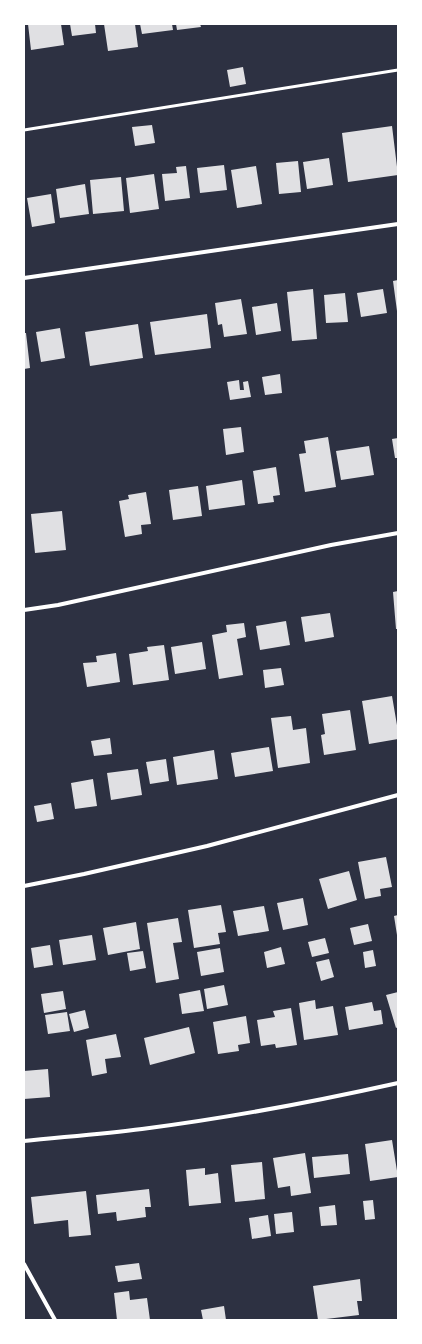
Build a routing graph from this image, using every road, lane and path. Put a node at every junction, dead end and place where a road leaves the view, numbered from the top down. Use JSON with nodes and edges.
{"nodes":[{"id":1,"x":398,"y":70,"type":"edge"},
{"id":2,"x":24,"y":130,"type":"edge"},
{"id":3,"x":398,"y":224,"type":"edge"},
{"id":4,"x":24,"y":278,"type":"edge"},
{"id":5,"x":398,"y":533,"type":"edge"},
{"id":6,"x":24,"y":610,"type":"edge"},
{"id":7,"x":398,"y":795,"type":"edge"},
{"id":8,"x":24,"y":886,"type":"edge"},
{"id":9,"x":398,"y":1083,"type":"edge"},
{"id":10,"x":24,"y":1141,"type":"edge"},
{"id":11,"x":24,"y":1264,"type":"edge"},
{"id":12,"x":55,"y":1320,"type":"edge"}],
"edges":[{"from":1,"to":2,"type":"lane"},
{"from":3,"to":4,"type":"street"},
{"from":5,"to":6,"type":"street"},
{"from":7,"to":8,"type":"street"},
{"from":9,"to":10,"type":"street"},
{"from":11,"to":12,"type":"street"}]}
